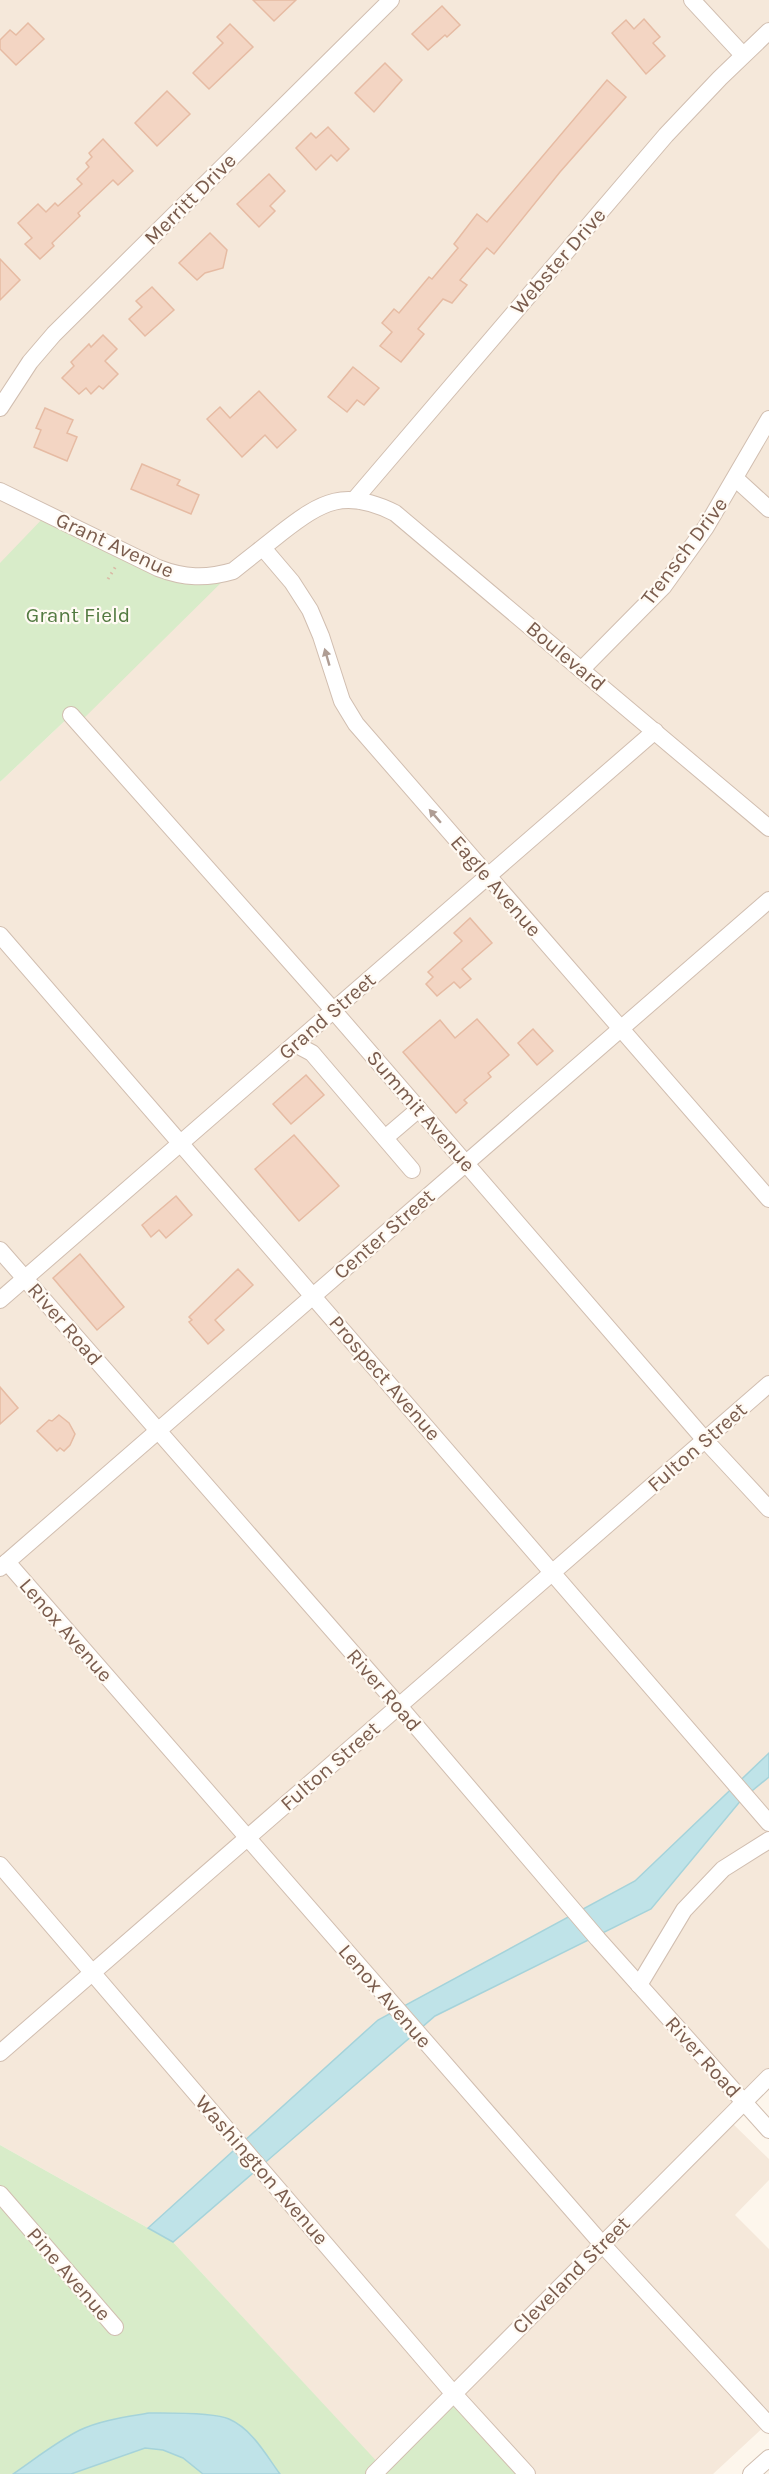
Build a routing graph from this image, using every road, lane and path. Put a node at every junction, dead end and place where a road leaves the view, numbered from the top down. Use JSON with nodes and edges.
{"nodes":[{"id":1,"x":391,"y":0,"type":"edge"},
{"id":2,"x":692,"y":0,"type":"edge"},
{"id":3,"x":769,"y":31,"type":"edge"},
{"id":4,"x":743,"y":55,"type":"junction"},
{"id":5,"x":0,"y":408,"type":"edge"},
{"id":6,"x":769,"y":419,"type":"edge"},
{"id":7,"x":736,"y":479,"type":"junction"},
{"id":8,"x":0,"y":491,"type":"edge"},
{"id":9,"x":355,"y":500,"type":"junction"},
{"id":10,"x":769,"y":509,"type":"edge"},
{"id":11,"x":263,"y":548,"type":"junction"},
{"id":12,"x":582,"y":669,"type":"junction"},
{"id":13,"x":71,"y":715,"type":"dead end"},
{"id":14,"x":654,"y":731,"type":"junction"},
{"id":15,"x":769,"y":828,"type":"edge"},
{"id":16,"x":488,"y":876,"type":"junction"},
{"id":17,"x":769,"y":900,"type":"edge"},
{"id":18,"x":0,"y":935,"type":"edge"},
{"id":19,"x":333,"y":1010,"type":"junction"},
{"id":20,"x":620,"y":1029,"type":"junction"},
{"id":21,"x":295,"y":1044,"type":"junction"},
{"id":22,"x":419,"y":1109,"type":"junction"},
{"id":23,"x":385,"y":1138,"type":"junction"},
{"id":24,"x":181,"y":1143,"type":"junction"},
{"id":25,"x":466,"y":1163,"type":"junction"},
{"id":26,"x":412,"y":1170,"type":"dead end"},
{"id":27,"x":769,"y":1199,"type":"edge"},
{"id":28,"x":0,"y":1250,"type":"edge"},
{"id":29,"x":25,"y":1278,"type":"junction"},
{"id":30,"x":313,"y":1296,"type":"junction"},
{"id":31,"x":0,"y":1300,"type":"edge"},
{"id":32,"x":769,"y":1384,"type":"edge"},
{"id":33,"x":158,"y":1431,"type":"junction"},
{"id":34,"x":705,"y":1440,"type":"junction"},
{"id":35,"x":769,"y":1509,"type":"edge"},
{"id":36,"x":3,"y":1565,"type":"edge"},
{"id":37,"x":554,"y":1572,"type":"junction"},
{"id":38,"x":399,"y":1706,"type":"junction"},
{"id":39,"x":769,"y":1823,"type":"edge"},
{"id":40,"x":248,"y":1838,"type":"junction"},
{"id":41,"x":769,"y":1840,"type":"edge"},
{"id":42,"x":0,"y":1865,"type":"edge"},
{"id":43,"x":93,"y":1972,"type":"junction"},
{"id":44,"x":639,"y":1985,"type":"junction"},
{"id":45,"x":0,"y":2053,"type":"edge"},
{"id":46,"x":769,"y":2077,"type":"edge"},
{"id":47,"x":743,"y":2103,"type":"junction"},
{"id":48,"x":769,"y":2130,"type":"edge"},
{"id":49,"x":0,"y":2194,"type":"edge"},
{"id":50,"x":602,"y":2244,"type":"junction"},
{"id":51,"x":115,"y":2327,"type":"dead end"},
{"id":52,"x":453,"y":2393,"type":"junction"},
{"id":53,"x":769,"y":2424,"type":"edge"},
{"id":54,"x":769,"y":2458,"type":"edge"},
{"id":55,"x":374,"y":2474,"type":"edge"},
{"id":56,"x":527,"y":2474,"type":"edge"},
{"id":57,"x":751,"y":2474,"type":"edge"}],
"edges":[{"from":1,"to":5,"type":"street","name":"Merritt Drive"},
{"from":2,"to":4,"type":"street"},
{"from":3,"to":4,"type":"street","name":"Webster Drive"},
{"from":4,"to":9,"type":"street","name":"Webster Drive"},
{"from":6,"to":7,"type":"street","name":"Trensch Drive"},
{"from":7,"to":10,"type":"street"},
{"from":7,"to":12,"type":"street","name":"Trensch Drive"},
{"from":8,"to":11,"type":"street","name":"Grant Avenue"},
{"from":9,"to":11,"type":"street","name":"Grant Avenue"},
{"from":9,"to":12,"type":"street","name":"Boulevard"},
{"from":16,"to":11,"type":"street","name":"Eagle Avenue","one_way":true},
{"from":12,"to":14,"type":"street","name":"Boulevard"},
{"from":13,"to":19,"type":"street","name":"Summit Avenue"},
{"from":14,"to":15,"type":"street","name":"Boulevard"},
{"from":14,"to":16,"type":"street","name":"Grand Street"},
{"from":16,"to":19,"type":"street","name":"Grand Street"},
{"from":16,"to":20,"type":"street","name":"Eagle Avenue"},
{"from":17,"to":20,"type":"street","name":"Center Street"},
{"from":18,"to":24,"type":"street","name":"Prospect Avenue"},
{"from":19,"to":21,"type":"street","name":"Grand Street"},
{"from":19,"to":22,"type":"street","name":"Summit Avenue"},
{"from":20,"to":25,"type":"street","name":"Center Street"},
{"from":20,"to":27,"type":"street","name":"Eagle Avenue"},
{"from":21,"to":23,"type":"street"},
{"from":21,"to":24,"type":"street","name":"Grand Street"},
{"from":22,"to":23,"type":"street"},
{"from":22,"to":25,"type":"street","name":"Summit Avenue"},
{"from":23,"to":26,"type":"street"},
{"from":24,"to":29,"type":"street","name":"Grand Street"},
{"from":24,"to":30,"type":"street","name":"Prospect Avenue"},
{"from":25,"to":30,"type":"street","name":"Center Street"},
{"from":25,"to":34,"type":"street","name":"Summit Avenue"},
{"from":28,"to":29,"type":"street","name":"River Road"},
{"from":29,"to":31,"type":"street","name":"Grand Street"},
{"from":29,"to":33,"type":"street","name":"River Road"},
{"from":30,"to":33,"type":"street","name":"Center Street"},
{"from":30,"to":37,"type":"street","name":"Prospect Avenue"},
{"from":32,"to":34,"type":"street","name":"Fulton Street"},
{"from":33,"to":36,"type":"street","name":"Center Street"},
{"from":33,"to":38,"type":"street","name":"River Road"},
{"from":34,"to":35,"type":"street","name":"Summit Avenue"},
{"from":34,"to":37,"type":"street","name":"Fulton Street"},
{"from":36,"to":40,"type":"street","name":"Lenox Avenue"},
{"from":37,"to":38,"type":"street","name":"Fulton Street"},
{"from":37,"to":39,"type":"street","name":"Prospect Avenue"},
{"from":38,"to":40,"type":"street","name":"Fulton Street"},
{"from":38,"to":44,"type":"street","name":"River Road"},
{"from":40,"to":43,"type":"street","name":"Fulton Street"},
{"from":40,"to":50,"type":"street","name":"Lenox Avenue"},
{"from":41,"to":44,"type":"street"},
{"from":42,"to":43,"type":"street","name":"Washington Avenue"},
{"from":43,"to":45,"type":"street","name":"Fulton Street"},
{"from":43,"to":52,"type":"street","name":"Washington Avenue"},
{"from":44,"to":47,"type":"street","name":"River Road"},
{"from":46,"to":47,"type":"street","name":"Cleveland Street"},
{"from":47,"to":48,"type":"street","name":"River Road"},
{"from":47,"to":50,"type":"street","name":"Cleveland Street"},
{"from":49,"to":51,"type":"street","name":"Pine Avenue"},
{"from":50,"to":52,"type":"street","name":"Cleveland Street"},
{"from":50,"to":53,"type":"street","name":"Lenox Avenue"},
{"from":52,"to":55,"type":"street","name":"Cleveland Street"},
{"from":52,"to":56,"type":"street","name":"Washington Avenue"},
{"from":54,"to":57,"type":"street"}]}
